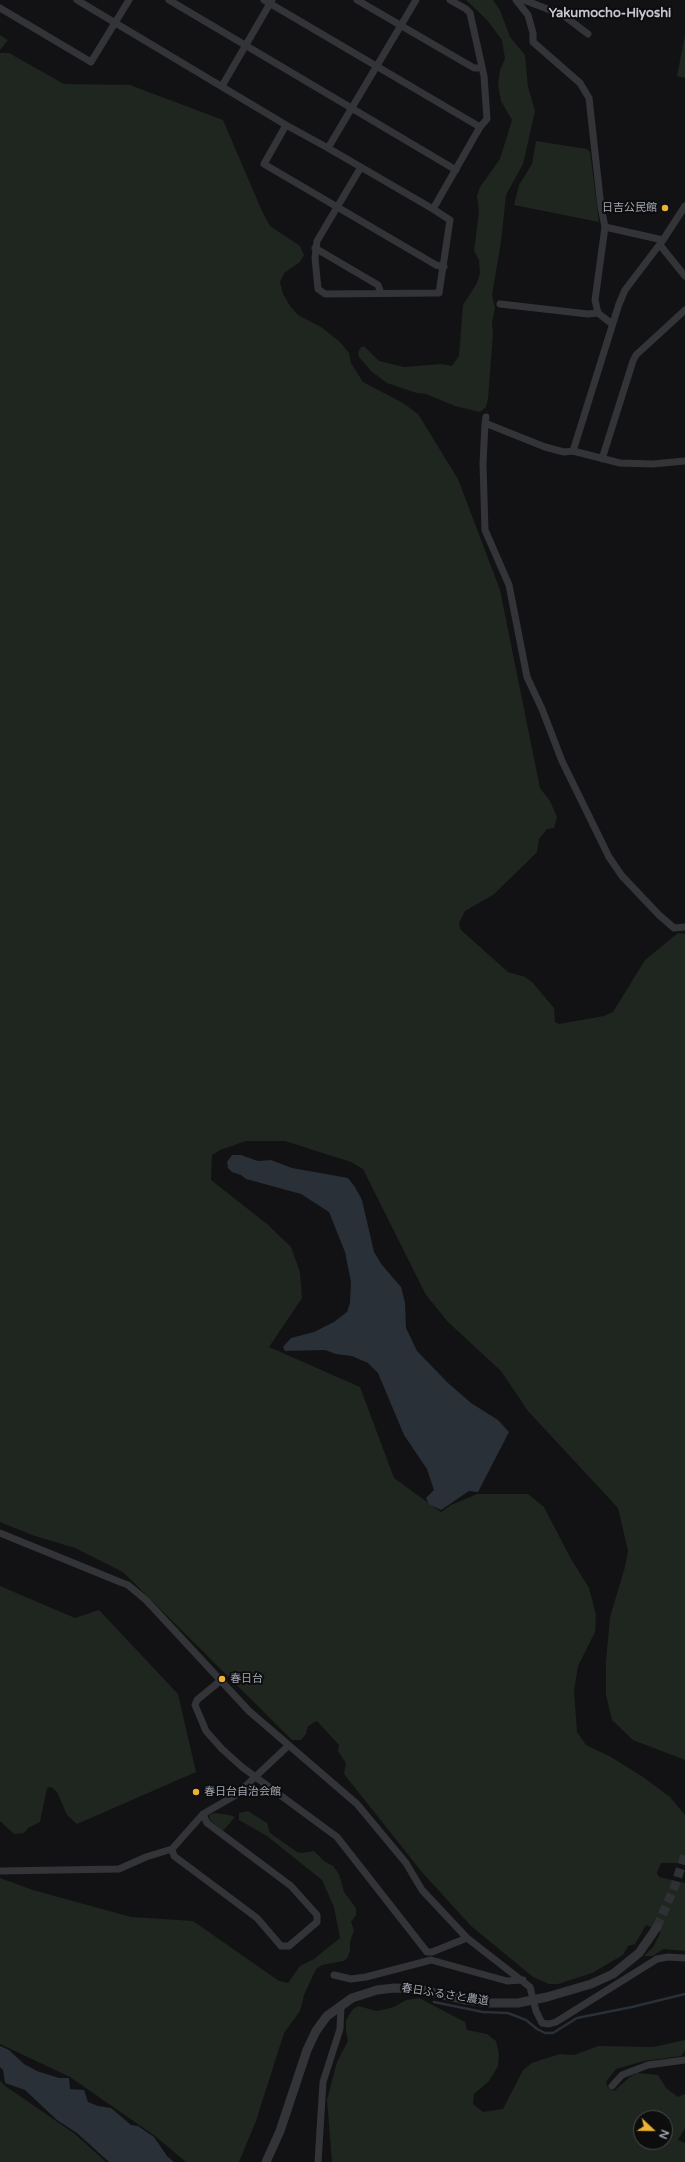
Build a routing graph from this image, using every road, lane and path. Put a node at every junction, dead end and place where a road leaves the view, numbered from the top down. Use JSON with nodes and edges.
{"nodes":[{"id":1,"x":77,"y":0,"type":"edge"},
{"id":2,"x":129,"y":0,"type":"edge"},
{"id":3,"x":169,"y":0,"type":"edge"},
{"id":4,"x":357,"y":0,"type":"edge"},
{"id":5,"x":416,"y":0,"type":"edge"},
{"id":6,"x":450,"y":0,"type":"edge"},
{"id":7,"x":516,"y":0,"type":"edge"},
{"id":8,"x":524,"y":0,"type":"edge"},
{"id":9,"x":269,"y":1,"type":"edge"},
{"id":10,"x":0,"y":8,"type":"edge"},
{"id":11,"x":116,"y":23,"type":"junction"},
{"id":12,"x":401,"y":26,"type":"junction"},
{"id":13,"x":588,"y":34,"type":"dead end"},
{"id":14,"x":246,"y":46,"type":"junction"},
{"id":15,"x":376,"y":67,"type":"junction"},
{"id":16,"x":481,"y":68,"type":"junction"},
{"id":17,"x":222,"y":86,"type":"junction"},
{"id":18,"x":352,"y":109,"type":"junction"},
{"id":19,"x":286,"y":125,"type":"junction"},
{"id":20,"x":480,"y":128,"type":"junction"},
{"id":21,"x":328,"y":148,"type":"junction"},
{"id":22,"x":360,"y":167,"type":"junction"},
{"id":23,"x":456,"y":170,"type":"junction"},
{"id":24,"x":685,"y":206,"type":"edge"},
{"id":25,"x":337,"y":207,"type":"junction"},
{"id":26,"x":433,"y":209,"type":"junction"},
{"id":27,"x":605,"y":227,"type":"junction"},
{"id":28,"x":662,"y":242,"type":"junction"},
{"id":29,"x":315,"y":248,"type":"junction"},
{"id":30,"x":444,"y":267,"type":"junction"},
{"id":31,"x":685,"y":276,"type":"edge"},
{"id":32,"x":381,"y":293,"type":"junction"},
{"id":33,"x":500,"y":304,"type":"dead end"},
{"id":34,"x":685,"y":310,"type":"edge"},
{"id":35,"x":598,"y":313,"type":"junction"},
{"id":36,"x":612,"y":324,"type":"junction"},
{"id":37,"x":573,"y":451,"type":"junction"},
{"id":38,"x":602,"y":460,"type":"junction"},
{"id":39,"x":685,"y":461,"type":"edge"},
{"id":40,"x":685,"y":927,"type":"edge"},
{"id":41,"x":0,"y":1533,"type":"edge"},
{"id":42,"x":220,"y":1681,"type":"junction"},
{"id":43,"x":288,"y":1746,"type":"junction"},
{"id":44,"x":255,"y":1777,"type":"junction"},
{"id":45,"x":203,"y":1814,"type":"junction"},
{"id":46,"x":172,"y":1849,"type":"junction"},
{"id":47,"x":0,"y":1871,"type":"edge"},
{"id":48,"x":656,"y":1928,"type":"tunnel mouth"},
{"id":49,"x":467,"y":1938,"type":"junction"},
{"id":50,"x":430,"y":1952,"type":"junction"},
{"id":51,"x":685,"y":1958,"type":"edge"},
{"id":52,"x":431,"y":1960,"type":"junction"},
{"id":53,"x":334,"y":1975,"type":"dead end"},
{"id":54,"x":523,"y":1980,"type":"junction"},
{"id":55,"x":534,"y":2000,"type":"junction"},
{"id":56,"x":340,"y":2006,"type":"junction"},
{"id":57,"x":685,"y":2060,"type":"edge"},
{"id":58,"x":612,"y":2086,"type":"dead end"},
{"id":59,"x":266,"y":2162,"type":"edge"},
{"id":60,"x":318,"y":2162,"type":"edge"}],
"edges":[{"from":1,"to":11,"type":"street"},
{"from":2,"to":11,"type":"street"},
{"from":3,"to":14,"type":"street"},
{"from":4,"to":12,"type":"street"},
{"from":5,"to":12,"type":"street"},
{"from":6,"to":16,"type":"street"},
{"from":7,"to":27,"type":"street"},
{"from":8,"to":13,"type":"street"},
{"from":9,"to":14,"type":"street"},
{"from":9,"to":15,"type":"street"},
{"from":10,"to":11,"type":"street"},
{"from":11,"to":17,"type":"street"},
{"from":12,"to":15,"type":"street"},
{"from":12,"to":16,"type":"street"},
{"from":14,"to":17,"type":"street"},
{"from":14,"to":18,"type":"street"},
{"from":15,"to":18,"type":"street"},
{"from":15,"to":20,"type":"street"},
{"from":16,"to":20,"type":"street"},
{"from":17,"to":19,"type":"street"},
{"from":18,"to":21,"type":"street"},
{"from":18,"to":23,"type":"street"},
{"from":19,"to":21,"type":"street"},
{"from":19,"to":25,"type":"street"},
{"from":20,"to":23,"type":"street"},
{"from":21,"to":22,"type":"street"},
{"from":22,"to":25,"type":"street"},
{"from":22,"to":26,"type":"street"},
{"from":23,"to":26,"type":"street"},
{"from":24,"to":28,"type":"street"},
{"from":25,"to":29,"type":"street"},
{"from":25,"to":30,"type":"street"},
{"from":26,"to":30,"type":"street"},
{"from":27,"to":28,"type":"street"},
{"from":27,"to":35,"type":"street"},
{"from":28,"to":31,"type":"street"},
{"from":28,"to":36,"type":"street"},
{"from":29,"to":32,"type":"street"},
{"from":29,"to":32,"type":"street"},
{"from":30,"to":32,"type":"street"},
{"from":33,"to":35,"type":"street"},
{"from":34,"to":38,"type":"street"},
{"from":35,"to":36,"type":"street"},
{"from":36,"to":37,"type":"street"},
{"from":37,"to":38,"type":"street"},
{"from":37,"to":40,"type":"street"},
{"from":38,"to":39,"type":"street"},
{"from":41,"to":42,"type":"street"},
{"from":42,"to":43,"type":"street"},
{"from":42,"to":44,"type":"street"},
{"from":43,"to":44,"type":"street"},
{"from":43,"to":49,"type":"street"},
{"from":44,"to":45,"type":"street"},
{"from":44,"to":50,"type":"street"},
{"from":45,"to":46,"type":"street"},
{"from":45,"to":46,"type":"street"},
{"from":46,"to":47,"type":"street"},
{"from":48,"to":55,"type":"street","name":"春日ふるさと農道"},
{"from":49,"to":50,"type":"street"},
{"from":49,"to":54,"type":"street"},
{"from":50,"to":52,"type":"street"},
{"from":51,"to":55,"type":"street"},
{"from":52,"to":53,"type":"street"},
{"from":52,"to":54,"type":"street"},
{"from":54,"to":55,"type":"street"},
{"from":55,"to":56,"type":"street","name":"春日ふるさと農道"},
{"from":56,"to":59,"type":"street","name":"春日ふるさと農道"},
{"from":56,"to":60,"type":"street"},
{"from":57,"to":58,"type":"street"}]}
